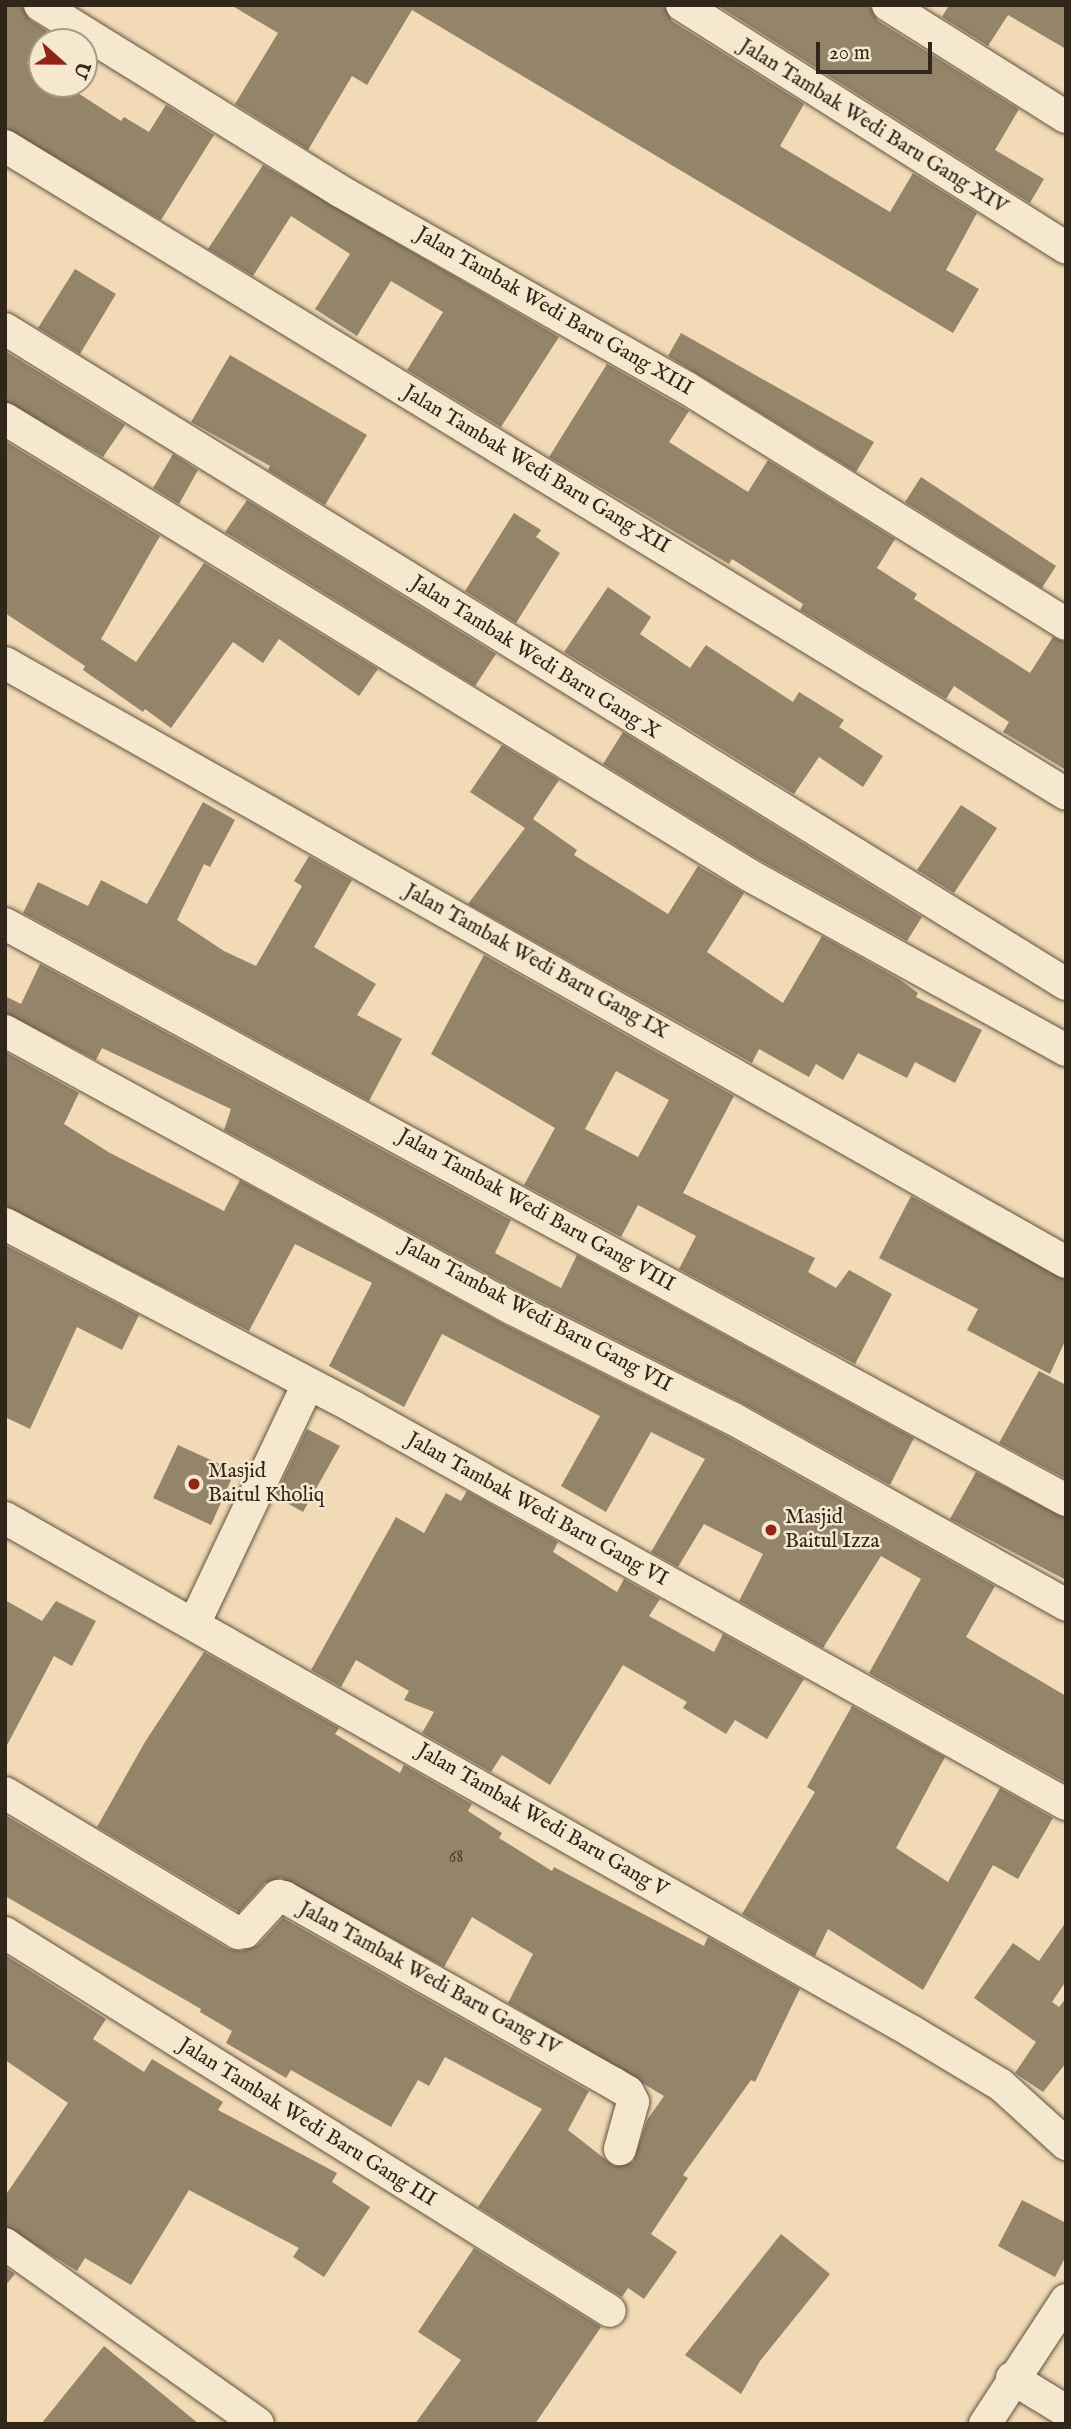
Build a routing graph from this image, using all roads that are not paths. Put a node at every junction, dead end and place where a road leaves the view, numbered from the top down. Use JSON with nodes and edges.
{"nodes":[{"id":1,"x":40,"y":5,"type":"edge"},
{"id":2,"x":682,"y":5,"type":"edge"},
{"id":3,"x":888,"y":5,"type":"edge"},
{"id":4,"x":1066,"y":117,"type":"edge"},
{"id":5,"x":5,"y":146,"type":"edge"},
{"id":6,"x":1066,"y":248,"type":"edge"},
{"id":7,"x":5,"y":329,"type":"edge"},
{"id":8,"x":5,"y":419,"type":"edge"},
{"id":9,"x":1066,"y":624,"type":"edge"},
{"id":10,"x":5,"y":663,"type":"edge"},
{"id":11,"x":1066,"y":794,"type":"edge"},
{"id":12,"x":5,"y":924,"type":"edge"},
{"id":13,"x":1066,"y":984,"type":"edge"},
{"id":14,"x":5,"y":1031,"type":"edge"},
{"id":15,"x":1066,"y":1050,"type":"edge"},
{"id":16,"x":5,"y":1224,"type":"edge"},
{"id":17,"x":1066,"y":1262,"type":"edge"},
{"id":18,"x":308,"y":1384,"type":"junction"},
{"id":19,"x":1066,"y":1500,"type":"edge"},
{"id":20,"x":5,"y":1518,"type":"edge"},
{"id":21,"x":1066,"y":1605,"type":"edge"},
{"id":22,"x":195,"y":1622,"type":"junction"},
{"id":23,"x":5,"y":1793,"type":"edge"},
{"id":24,"x":1066,"y":1804,"type":"edge"},
{"id":25,"x":5,"y":1933,"type":"edge"},
{"id":26,"x":1066,"y":2144,"type":"edge"},
{"id":27,"x":620,"y":2149,"type":"dead end"},
{"id":28,"x":5,"y":2244,"type":"edge"},
{"id":29,"x":1066,"y":2300,"type":"edge"},
{"id":30,"x":610,"y":2311,"type":"dead end"},
{"id":31,"x":1012,"y":2378,"type":"junction"},
{"id":32,"x":1066,"y":2411,"type":"edge"},
{"id":33,"x":258,"y":2424,"type":"edge"},
{"id":34,"x":985,"y":2424,"type":"edge"}],
"edges":[{"from":1,"to":9,"type":"street","name":"Jalan Tambak Wedi Baru Gang XIII"},
{"from":2,"to":6,"type":"street","name":"Jalan Tambak Wedi Baru Gang XIV"},
{"from":3,"to":4,"type":"street"},
{"from":5,"to":11,"type":"street","name":"Jalan Tambak Wedi Baru Gang XII"},
{"from":7,"to":13,"type":"street","name":"Jalan Tambak Wedi Baru Gang X"},
{"from":8,"to":15,"type":"street"},
{"from":10,"to":17,"type":"street","name":"Jalan Tambak Wedi Baru Gang IX"},
{"from":12,"to":19,"type":"street","name":"Jalan Tambak Wedi Baru Gang VIII"},
{"from":14,"to":21,"type":"street","name":"Jalan Tambak Wedi Baru Gang VII"},
{"from":16,"to":18,"type":"street","name":"Jalan Tambak Wedi Baru Gang VI"},
{"from":18,"to":22,"type":"street"},
{"from":18,"to":24,"type":"street","name":"Jalan Tambak Wedi Baru Gang VI"},
{"from":20,"to":22,"type":"street","name":"Jalan Tambak Wedi Baru Gang V"},
{"from":22,"to":26,"type":"street","name":"Jalan Tambak Wedi Baru Gang V"},
{"from":23,"to":27,"type":"street","name":"Jalan Tambak Wedi Baru Gang IV"},
{"from":25,"to":30,"type":"street","name":"Jalan Tambak Wedi Baru Gang III"},
{"from":28,"to":33,"type":"street"},
{"from":29,"to":31,"type":"street"},
{"from":31,"to":32,"type":"street"},
{"from":31,"to":34,"type":"street"}]}
